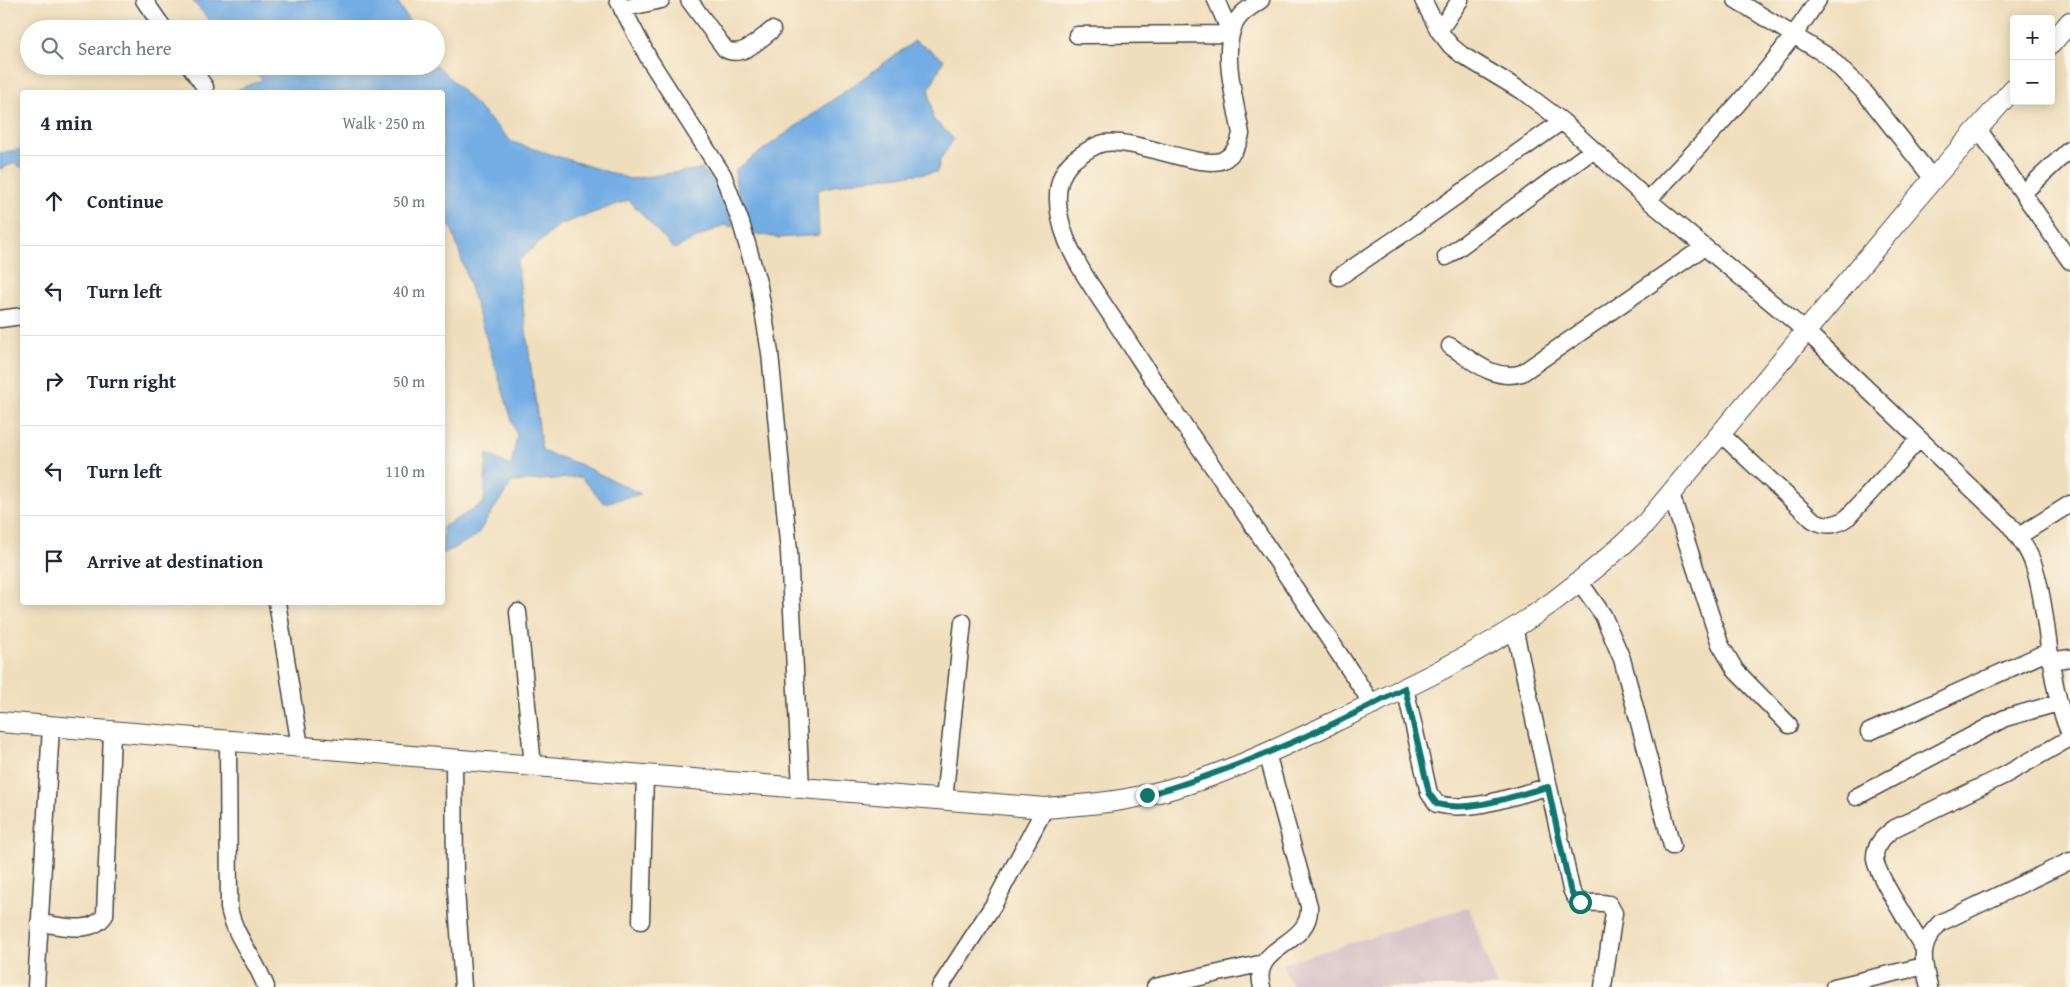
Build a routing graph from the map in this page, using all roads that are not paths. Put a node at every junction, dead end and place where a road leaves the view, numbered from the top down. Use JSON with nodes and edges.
{"nodes":[{"id":1,"x":144,"y":0,"type":"edge"},
{"id":2,"x":661,"y":0,"type":"edge"},
{"id":3,"x":689,"y":0,"type":"edge"},
{"id":4,"x":1216,"y":0,"type":"edge"},
{"id":5,"x":1262,"y":0,"type":"edge"},
{"id":6,"x":1423,"y":0,"type":"edge"},
{"id":7,"x":1460,"y":0,"type":"edge"},
{"id":8,"x":1736,"y":0,"type":"edge"},
{"id":9,"x":1818,"y":0,"type":"edge"},
{"id":10,"x":620,"y":4,"type":"edge"},
{"id":11,"x":158,"y":20,"type":"edge"},
{"id":12,"x":2070,"y":22,"type":"edge"},
{"id":13,"x":772,"y":30,"type":"dead end"},
{"id":14,"x":1439,"y":31,"type":"junction"},
{"id":15,"x":1230,"y":34,"type":"junction"},
{"id":16,"x":1795,"y":35,"type":"junction"},
{"id":17,"x":1077,"y":36,"type":"dead end"},
{"id":18,"x":2055,"y":39,"type":"edge"},
{"id":19,"x":196,"y":75,"type":"edge"},
{"id":20,"x":204,"y":87,"type":"dead end"},
{"id":21,"x":2010,"y":93,"type":"edge"},
{"id":22,"x":1562,"y":121,"type":"junction"},
{"id":23,"x":1979,"y":130,"type":"junction"},
{"id":24,"x":2070,"y":149,"type":"edge"},
{"id":25,"x":1593,"y":150,"type":"junction"},
{"id":26,"x":1933,"y":179,"type":"junction"},
{"id":27,"x":2024,"y":193,"type":"junction"},
{"id":28,"x":1648,"y":200,"type":"junction"},
{"id":29,"x":1704,"y":247,"type":"junction"},
{"id":30,"x":1446,"y":256,"type":"dead end"},
{"id":31,"x":2070,"y":261,"type":"edge"},
{"id":32,"x":1339,"y":277,"type":"dead end"},
{"id":33,"x":20,"y":316,"type":"edge"},
{"id":34,"x":0,"y":319,"type":"edge"},
{"id":35,"x":1807,"y":332,"type":"junction"},
{"id":36,"x":1450,"y":346,"type":"dead end"},
{"id":37,"x":1721,"y":434,"type":"junction"},
{"id":38,"x":1919,"y":439,"type":"junction"},
{"id":39,"x":1671,"y":494,"type":"junction"},
{"id":40,"x":2070,"y":504,"type":"edge"},
{"id":41,"x":2018,"y":536,"type":"junction"},
{"id":42,"x":1579,"y":581,"type":"junction"},
{"id":43,"x":277,"y":605,"type":"edge"},
{"id":44,"x":518,"y":612,"type":"dead end"},
{"id":45,"x":964,"y":622,"type":"dead end"},
{"id":46,"x":1514,"y":627,"type":"junction"},
{"id":47,"x":2049,"y":656,"type":"junction"},
{"id":48,"x":2070,"y":658,"type":"edge"},
{"id":49,"x":1405,"y":688,"type":"junction"},
{"id":50,"x":1373,"y":705,"type":"junction"},
{"id":51,"x":2063,"y":711,"type":"edge"},
{"id":52,"x":0,"y":722,"type":"edge"},
{"id":53,"x":1789,"y":725,"type":"dead end"},
{"id":54,"x":51,"y":727,"type":"junction"},
{"id":55,"x":112,"y":732,"type":"junction"},
{"id":56,"x":1869,"y":732,"type":"dead end"},
{"id":57,"x":2070,"y":734,"type":"edge"},
{"id":58,"x":2070,"y":738,"type":"edge"},
{"id":59,"x":228,"y":741,"type":"junction"},
{"id":60,"x":300,"y":747,"type":"junction"},
{"id":61,"x":1267,"y":753,"type":"junction"},
{"id":62,"x":454,"y":760,"type":"junction"},
{"id":63,"x":533,"y":766,"type":"junction"},
{"id":64,"x":645,"y":775,"type":"junction"},
{"id":65,"x":1548,"y":787,"type":"junction"},
{"id":66,"x":801,"y":788,"type":"junction"},
{"id":67,"x":1856,"y":797,"type":"dead end"},
{"id":68,"x":944,"y":800,"type":"junction"},
{"id":69,"x":1045,"y":808,"type":"junction"},
{"id":70,"x":1672,"y":846,"type":"dead end"},
{"id":71,"x":2070,"y":861,"type":"edge"},
{"id":72,"x":640,"y":922,"type":"dead end"},
{"id":73,"x":40,"y":923,"type":"junction"},
{"id":74,"x":1924,"y":949,"type":"junction"},
{"id":75,"x":1264,"y":963,"type":"junction"},
{"id":76,"x":1924,"y":966,"type":"junction"},
{"id":77,"x":36,"y":987,"type":"edge"},
{"id":78,"x":266,"y":987,"type":"edge"},
{"id":79,"x":463,"y":987,"type":"edge"},
{"id":80,"x":940,"y":987,"type":"edge"},
{"id":81,"x":1155,"y":987,"type":"edge"},
{"id":82,"x":1262,"y":987,"type":"edge"},
{"id":83,"x":1603,"y":987,"type":"edge"},
{"id":84,"x":1834,"y":987,"type":"edge"},
{"id":85,"x":1929,"y":987,"type":"edge"}],
"edges":[{"from":1,"to":11,"type":"street"},
{"from":2,"to":10,"type":"street"},
{"from":3,"to":13,"type":"street"},
{"from":4,"to":15,"type":"street"},
{"from":5,"to":15,"type":"street"},
{"from":6,"to":14,"type":"street"},
{"from":7,"to":14,"type":"street"},
{"from":8,"to":16,"type":"street"},
{"from":9,"to":16,"type":"street"},
{"from":10,"to":66,"type":"street"},
{"from":12,"to":18,"type":"street"},
{"from":14,"to":22,"type":"street"},
{"from":15,"to":17,"type":"street"},
{"from":15,"to":50,"type":"street"},
{"from":16,"to":26,"type":"street"},
{"from":16,"to":28,"type":"street"},
{"from":19,"to":20,"type":"street"},
{"from":21,"to":23,"type":"street"},
{"from":22,"to":25,"type":"street"},
{"from":22,"to":32,"type":"street"},
{"from":23,"to":26,"type":"street"},
{"from":23,"to":27,"type":"street"},
{"from":24,"to":27,"type":"street"},
{"from":25,"to":28,"type":"street"},
{"from":25,"to":30,"type":"street"},
{"from":26,"to":35,"type":"street"},
{"from":27,"to":31,"type":"street"},
{"from":28,"to":29,"type":"street"},
{"from":29,"to":35,"type":"street"},
{"from":29,"to":36,"type":"street"},
{"from":33,"to":34,"type":"street"},
{"from":35,"to":37,"type":"street"},
{"from":35,"to":38,"type":"street"},
{"from":37,"to":38,"type":"street"},
{"from":37,"to":39,"type":"street"},
{"from":38,"to":41,"type":"street"},
{"from":39,"to":42,"type":"street"},
{"from":39,"to":53,"type":"street"},
{"from":40,"to":41,"type":"street"},
{"from":41,"to":47,"type":"street"},
{"from":42,"to":46,"type":"street"},
{"from":42,"to":70,"type":"street"},
{"from":43,"to":60,"type":"street"},
{"from":44,"to":63,"type":"street"},
{"from":45,"to":68,"type":"street"},
{"from":46,"to":49,"type":"street"},
{"from":46,"to":65,"type":"street"},
{"from":47,"to":48,"type":"street"},
{"from":47,"to":51,"type":"street"},
{"from":47,"to":56,"type":"street"},
{"from":49,"to":50,"type":"street"},
{"from":49,"to":65,"type":"street"},
{"from":50,"to":61,"type":"street"},
{"from":51,"to":57,"type":"street"},
{"from":51,"to":67,"type":"street"},
{"from":52,"to":54,"type":"street"},
{"from":54,"to":55,"type":"street"},
{"from":54,"to":73,"type":"street"},
{"from":55,"to":59,"type":"street"},
{"from":55,"to":73,"type":"street"},
{"from":58,"to":74,"type":"street"},
{"from":59,"to":60,"type":"street"},
{"from":59,"to":78,"type":"street"},
{"from":60,"to":62,"type":"street"},
{"from":61,"to":69,"type":"street"},
{"from":61,"to":75,"type":"street"},
{"from":62,"to":63,"type":"street"},
{"from":62,"to":79,"type":"street"},
{"from":63,"to":64,"type":"street"},
{"from":64,"to":66,"type":"street"},
{"from":64,"to":72,"type":"street"},
{"from":65,"to":83,"type":"street"},
{"from":66,"to":68,"type":"street"},
{"from":68,"to":69,"type":"street"},
{"from":69,"to":80,"type":"street"},
{"from":71,"to":74,"type":"street"},
{"from":73,"to":77,"type":"street"},
{"from":74,"to":76,"type":"street"},
{"from":75,"to":81,"type":"street"},
{"from":75,"to":82,"type":"street"},
{"from":76,"to":84,"type":"street"},
{"from":76,"to":85,"type":"street"}]}
